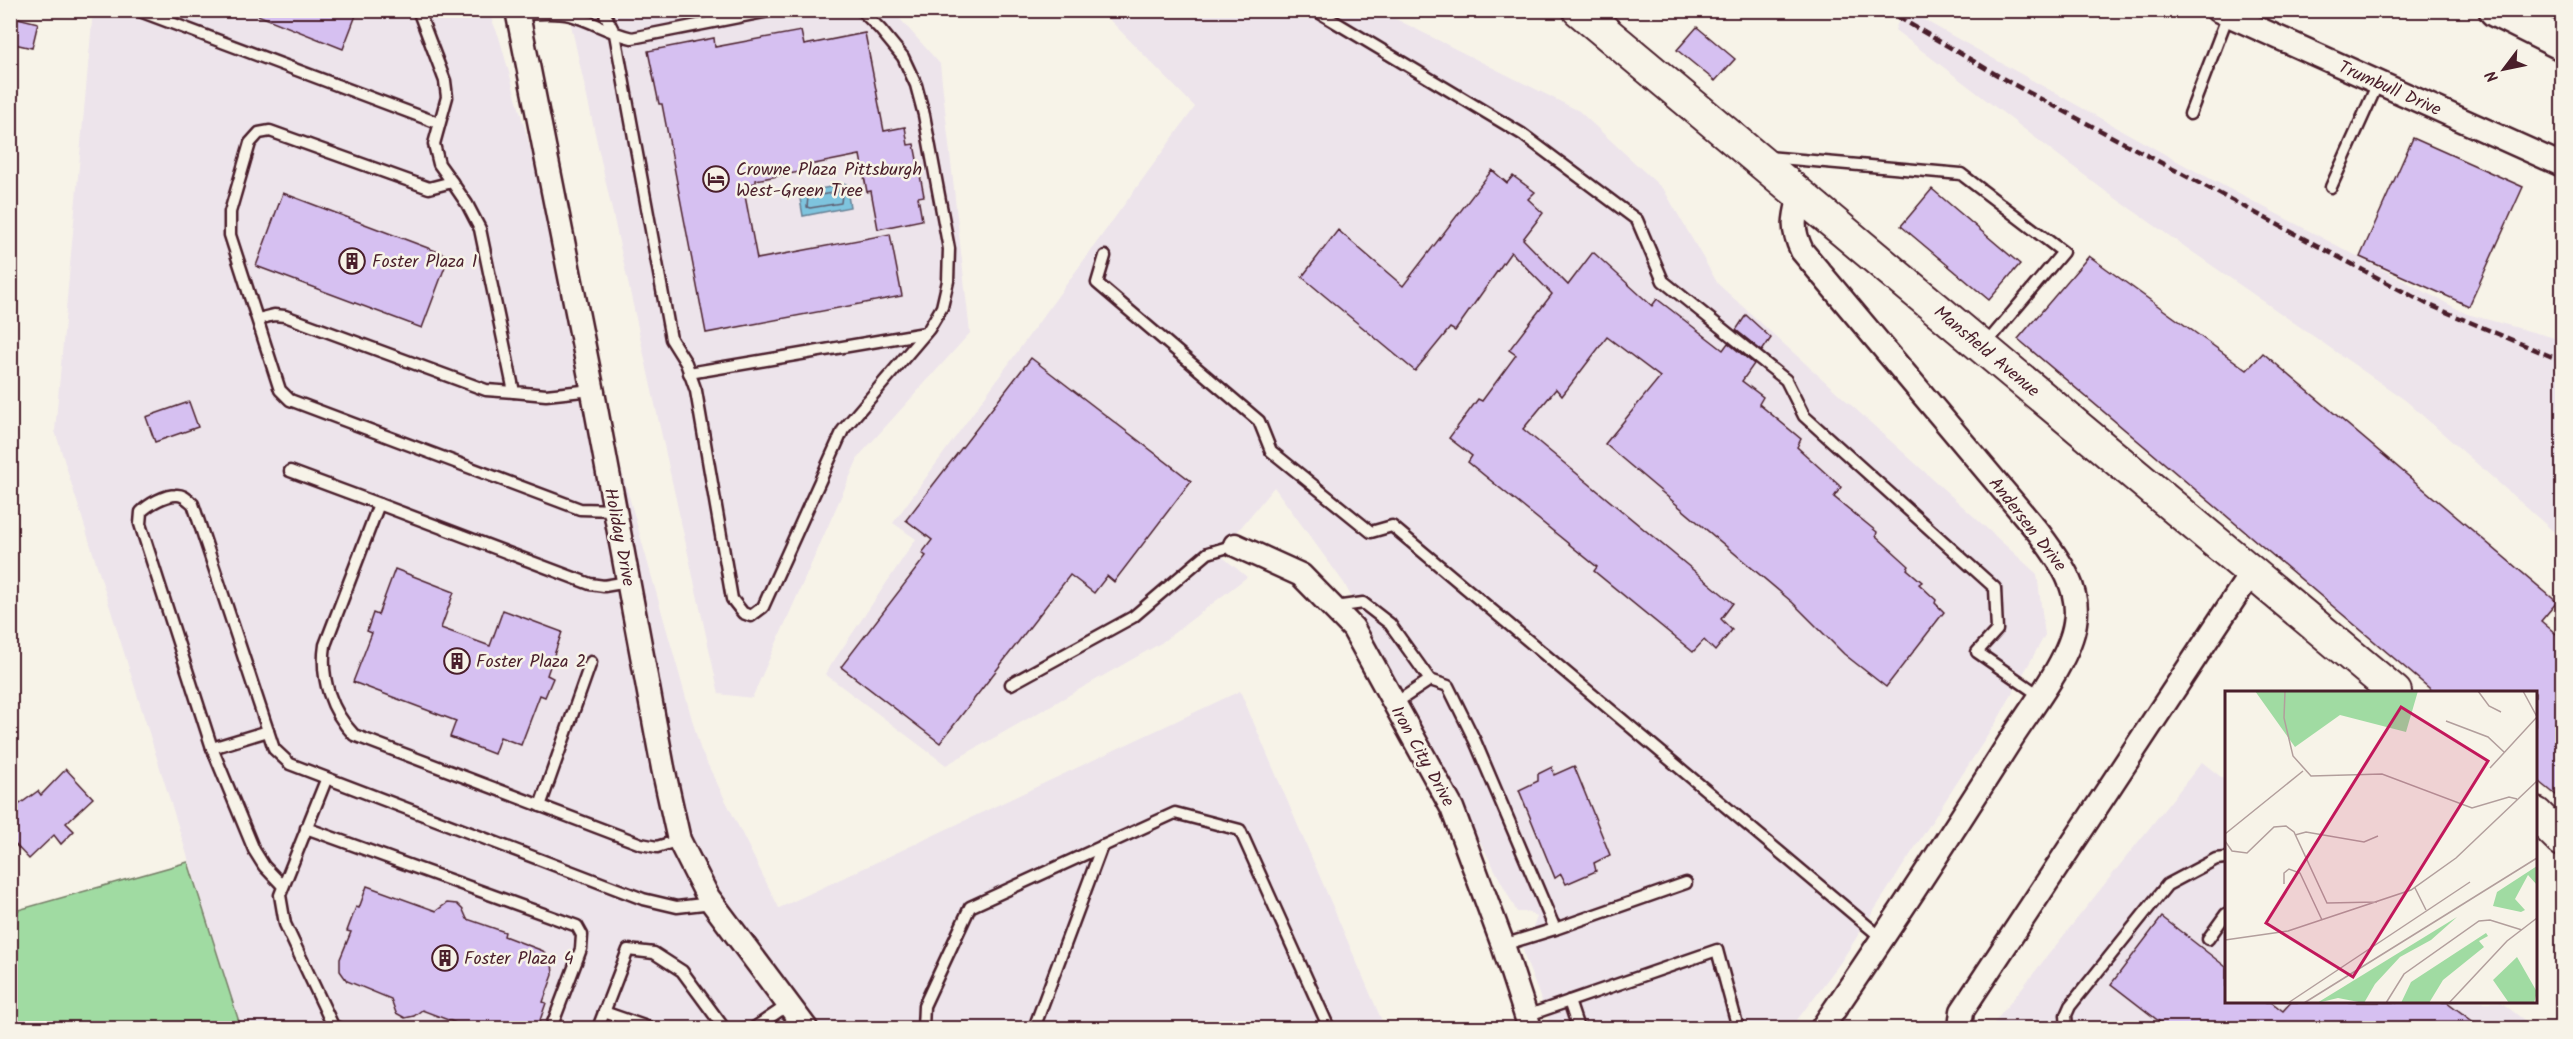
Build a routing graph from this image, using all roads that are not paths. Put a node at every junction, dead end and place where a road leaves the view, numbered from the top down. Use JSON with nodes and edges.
{"nodes":[{"id":1,"x":137,"y":10,"type":"edge"},
{"id":2,"x":418,"y":10,"type":"edge"},
{"id":3,"x":603,"y":10,"type":"edge"},
{"id":4,"x":774,"y":10,"type":"edge"},
{"id":5,"x":861,"y":10,"type":"edge"},
{"id":6,"x":1315,"y":10,"type":"edge"},
{"id":7,"x":1579,"y":10,"type":"edge"},
{"id":8,"x":2496,"y":10,"type":"edge"},
{"id":9,"x":517,"y":12,"type":"edge"},
{"id":10,"x":2222,"y":13,"type":"edge"},
{"id":11,"x":615,"y":34,"type":"junction"},
{"id":12,"x":2562,"y":43,"type":"edge"},
{"id":13,"x":2378,"y":83,"type":"junction"},
{"id":14,"x":2190,"y":114,"type":"dead end"},
{"id":15,"x":438,"y":123,"type":"junction"},
{"id":16,"x":1754,"y":156,"type":"junction"},
{"id":17,"x":2562,"y":165,"type":"edge"},
{"id":18,"x":452,"y":182,"type":"junction"},
{"id":19,"x":2331,"y":187,"type":"dead end"},
{"id":20,"x":1800,"y":195,"type":"junction"},
{"id":21,"x":1105,"y":256,"type":"dead end"},
{"id":22,"x":258,"y":319,"type":"junction"},
{"id":23,"x":925,"y":333,"type":"junction"},
{"id":24,"x":1983,"y":348,"type":"junction"},
{"id":25,"x":689,"y":373,"type":"junction"},
{"id":26,"x":592,"y":390,"type":"junction"},
{"id":27,"x":514,"y":392,"type":"junction"},
{"id":28,"x":290,"y":471,"type":"dead end"},
{"id":29,"x":379,"y":504,"type":"junction"},
{"id":30,"x":615,"y":510,"type":"junction"},
{"id":31,"x":1235,"y":545,"type":"joint"},
{"id":32,"x":2251,"y":573,"type":"junction"},
{"id":33,"x":628,"y":582,"type":"junction"},
{"id":34,"x":1332,"y":608,"type":"junction"},
{"id":35,"x":591,"y":662,"type":"dead end"},
{"id":36,"x":1430,"y":680,"type":"junction"},
{"id":37,"x":1011,"y":684,"type":"dead end"},
{"id":38,"x":2393,"y":691,"type":"edge"},
{"id":39,"x":2039,"y":695,"type":"junction"},
{"id":40,"x":1394,"y":704,"type":"junction"},
{"id":41,"x":268,"y":731,"type":"junction"},
{"id":42,"x":212,"y":748,"type":"junction"},
{"id":43,"x":326,"y":780,"type":"junction"},
{"id":44,"x":540,"y":806,"type":"junction"},
{"id":45,"x":2537,"y":816,"type":"edge"},
{"id":46,"x":306,"y":828,"type":"junction"},
{"id":47,"x":679,"y":840,"type":"junction"},
{"id":48,"x":2562,"y":840,"type":"edge"},
{"id":49,"x":1102,"y":846,"type":"junction"},
{"id":50,"x":2225,"y":858,"type":"edge"},
{"id":51,"x":1686,"y":883,"type":"dead end"},
{"id":52,"x":283,"y":886,"type":"junction"},
{"id":53,"x":712,"y":903,"type":"junction"},
{"id":54,"x":2225,"y":915,"type":"edge"},
{"id":55,"x":1555,"y":929,"type":"junction"},
{"id":56,"x":1882,"y":939,"type":"junction"},
{"id":57,"x":2208,"y":939,"type":"dead end"},
{"id":58,"x":1503,"y":945,"type":"junction"},
{"id":59,"x":1569,"y":1001,"type":"junction"},
{"id":60,"x":788,"y":1005,"type":"junction"},
{"id":61,"x":604,"y":1012,"type":"junction"},
{"id":62,"x":1528,"y":1022,"type":"edge"},
{"id":63,"x":338,"y":1029,"type":"edge"},
{"id":64,"x":551,"y":1029,"type":"edge"},
{"id":65,"x":598,"y":1029,"type":"edge"},
{"id":66,"x":650,"y":1029,"type":"edge"},
{"id":67,"x":724,"y":1029,"type":"edge"},
{"id":68,"x":754,"y":1029,"type":"edge"},
{"id":69,"x":806,"y":1029,"type":"edge"},
{"id":70,"x":923,"y":1029,"type":"edge"},
{"id":71,"x":1034,"y":1029,"type":"edge"},
{"id":72,"x":1329,"y":1029,"type":"edge"},
{"id":73,"x":1578,"y":1029,"type":"edge"},
{"id":74,"x":1738,"y":1029,"type":"edge"},
{"id":75,"x":1822,"y":1029,"type":"edge"},
{"id":76,"x":1960,"y":1029,"type":"edge"},
{"id":77,"x":2067,"y":1029,"type":"edge"}],
"edges":[{"from":1,"to":15,"type":"lane"},
{"from":2,"to":15,"type":"lane"},
{"from":3,"to":11,"type":"lane"},
{"from":4,"to":11,"type":"lane"},
{"from":5,"to":23,"type":"lane"},
{"from":6,"to":39,"type":"lane"},
{"from":7,"to":16,"type":"main road","name":"Mansfield Avenue"},
{"from":8,"to":12,"type":"highway"},
{"from":9,"to":11,"type":"lane"},
{"from":9,"to":26,"type":"street","name":"Holiday Drive"},
{"from":10,"to":13,"type":"street","name":"Trumbull Drive"},
{"from":10,"to":14,"type":"lane"},
{"from":11,"to":25,"type":"lane"},
{"from":13,"to":17,"type":"street","name":"Trumbull Drive"},
{"from":13,"to":19,"type":"lane"},
{"from":15,"to":18,"type":"lane"},
{"from":16,"to":20,"type":"main road","name":"Mansfield Avenue"},
{"from":16,"to":24,"type":"lane"},
{"from":18,"to":22,"type":"lane"},
{"from":18,"to":27,"type":"lane"},
{"from":20,"to":24,"type":"main road","name":"Mansfield Avenue"},
{"from":20,"to":39,"type":"street","name":"Andersen Drive"},
{"from":21,"to":56,"type":"lane"},
{"from":22,"to":27,"type":"lane"},
{"from":22,"to":30,"type":"lane"},
{"from":23,"to":25,"type":"lane"},
{"from":23,"to":25,"type":"lane"},
{"from":24,"to":32,"type":"main road","name":"Mansfield Avenue"},
{"from":26,"to":27,"type":"lane"},
{"from":26,"to":30,"type":"street","name":"Holiday Drive"},
{"from":28,"to":29,"type":"lane"},
{"from":29,"to":33,"type":"lane"},
{"from":29,"to":44,"type":"lane"},
{"from":30,"to":33,"type":"street","name":"Holiday Drive"},
{"from":31,"to":34,"type":"street","name":"Iron City Drive"},
{"from":31,"to":37,"type":"lane"},
{"from":32,"to":38,"type":"main road","name":"Mansfield Avenue"},
{"from":32,"to":76,"type":"street"},
{"from":33,"to":47,"type":"street","name":"Holiday Drive"},
{"from":34,"to":36,"type":"lane"},
{"from":34,"to":40,"type":"street","name":"Iron City Drive"},
{"from":35,"to":44,"type":"lane"},
{"from":36,"to":40,"type":"lane"},
{"from":36,"to":55,"type":"lane"},
{"from":39,"to":56,"type":"street","name":"Andersen Drive"},
{"from":40,"to":58,"type":"street","name":"Iron City Drive"},
{"from":41,"to":42,"type":"lane"},
{"from":41,"to":42,"type":"lane"},
{"from":41,"to":43,"type":"lane"},
{"from":42,"to":52,"type":"lane"},
{"from":43,"to":46,"type":"lane"},
{"from":43,"to":53,"type":"lane"},
{"from":44,"to":47,"type":"lane"},
{"from":45,"to":48,"type":"main road"},
{"from":46,"to":52,"type":"lane"},
{"from":46,"to":64,"type":"lane"},
{"from":47,"to":53,"type":"street","name":"Holiday Drive"},
{"from":49,"to":70,"type":"lane"},
{"from":49,"to":71,"type":"lane"},
{"from":49,"to":72,"type":"lane"},
{"from":50,"to":77,"type":"lane"},
{"from":51,"to":55,"type":"lane"},
{"from":52,"to":63,"type":"lane"},
{"from":53,"to":60,"type":"street","name":"Holiday Drive"},
{"from":54,"to":57,"type":"lane"},
{"from":55,"to":58,"type":"lane"},
{"from":56,"to":75,"type":"street","name":"Andersen Drive"},
{"from":58,"to":62,"type":"street","name":"Iron City Drive"},
{"from":59,"to":62,"type":"lane"},
{"from":59,"to":73,"type":"lane"},
{"from":59,"to":74,"type":"lane"},
{"from":60,"to":68,"type":"lane"},
{"from":60,"to":69,"type":"street","name":"Holiday Drive"},
{"from":61,"to":65,"type":"lane"},
{"from":61,"to":66,"type":"lane"},
{"from":61,"to":67,"type":"lane"}]}
